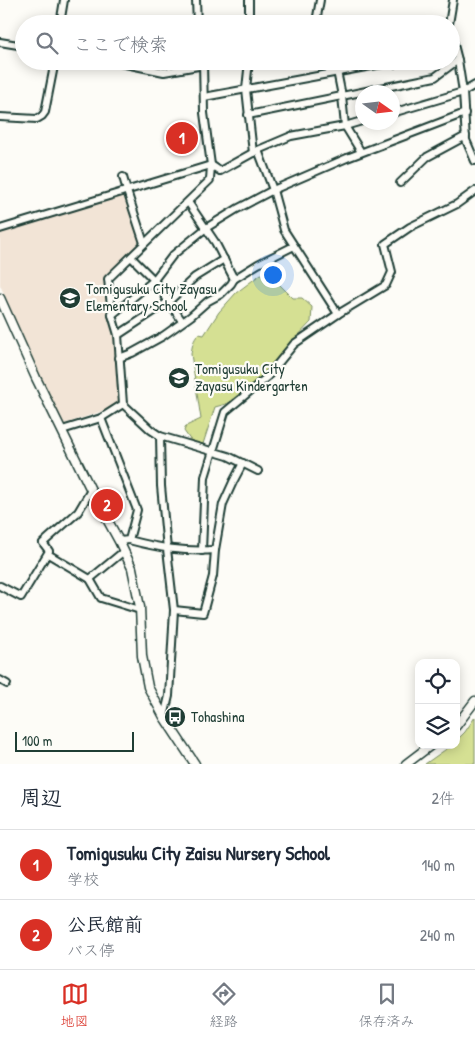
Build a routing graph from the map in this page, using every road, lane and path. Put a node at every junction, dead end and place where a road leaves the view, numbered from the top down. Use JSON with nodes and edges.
{"nodes":[{"id":1,"x":64,"y":0,"type":"edge"},
{"id":2,"x":196,"y":0,"type":"edge"},
{"id":3,"x":249,"y":0,"type":"edge"},
{"id":4,"x":320,"y":0,"type":"edge"},
{"id":5,"x":453,"y":0,"type":"edge"},
{"id":6,"x":62,"y":15,"type":"edge"},
{"id":7,"x":197,"y":15,"type":"edge"},
{"id":8,"x":249,"y":15,"type":"edge"},
{"id":9,"x":317,"y":15,"type":"edge"},
{"id":10,"x":450,"y":15,"type":"edge"},
{"id":11,"x":0,"y":42,"type":"edge"},
{"id":12,"x":15,"y":44,"type":"edge"},
{"id":13,"x":54,"y":70,"type":"edge"},
{"id":14,"x":154,"y":70,"type":"edge"},
{"id":15,"x":173,"y":70,"type":"edge"},
{"id":16,"x":203,"y":70,"type":"edge"},
{"id":17,"x":248,"y":70,"type":"edge"},
{"id":18,"x":348,"y":70,"type":"edge"},
{"id":19,"x":444,"y":70,"type":"edge"},
{"id":20,"x":460,"y":70,"type":"edge"},
{"id":21,"x":337,"y":72,"type":"junction"},
{"id":22,"x":475,"y":85,"type":"edge"},
{"id":23,"x":246,"y":89,"type":"junction"},
{"id":24,"x":463,"y":92,"type":"junction"},
{"id":25,"x":342,"y":96,"type":"junction"},
{"id":26,"x":204,"y":97,"type":"junction"},
{"id":27,"x":400,"y":111,"type":"edge"},
{"id":28,"x":465,"y":113,"type":"junction"},
{"id":29,"x":248,"y":116,"type":"junction"},
{"id":30,"x":0,"y":118,"type":"edge"},
{"id":31,"x":355,"y":123,"type":"edge"},
{"id":32,"x":345,"y":126,"type":"junction"},
{"id":33,"x":466,"y":136,"type":"junction"},
{"id":34,"x":256,"y":152,"type":"junction"},
{"id":35,"x":361,"y":152,"type":"junction"},
{"id":36,"x":475,"y":161,"type":"edge"},
{"id":37,"x":211,"y":165,"type":"junction"},
{"id":38,"x":123,"y":177,"type":"dead end"},
{"id":39,"x":400,"y":183,"type":"dead end"},
{"id":40,"x":273,"y":190,"type":"junction"},
{"id":41,"x":126,"y":191,"type":"junction"},
{"id":42,"x":475,"y":191,"type":"edge"},
{"id":43,"x":188,"y":202,"type":"junction"},
{"id":44,"x":206,"y":228,"type":"junction"},
{"id":45,"x":0,"y":229,"type":"edge"},
{"id":46,"x":144,"y":244,"type":"junction"},
{"id":47,"x":294,"y":246,"type":"junction"},
{"id":48,"x":131,"y":257,"type":"junction"},
{"id":49,"x":224,"y":259,"type":"junction"},
{"id":50,"x":234,"y":279,"type":"junction"},
{"id":51,"x":154,"y":280,"type":"junction"},
{"id":52,"x":0,"y":298,"type":"edge"},
{"id":53,"x":168,"y":302,"type":"junction"},
{"id":54,"x":338,"y":314,"type":"junction"},
{"id":55,"x":112,"y":315,"type":"junction"},
{"id":56,"x":8,"y":318,"type":"junction"},
{"id":57,"x":182,"y":321,"type":"junction"},
{"id":58,"x":0,"y":322,"type":"edge"},
{"id":59,"x":118,"y":335,"type":"junction"},
{"id":60,"x":119,"y":358,"type":"junction"},
{"id":61,"x":124,"y":404,"type":"junction"},
{"id":62,"x":100,"y":418,"type":"junction"},
{"id":63,"x":62,"y":430,"type":"junction"},
{"id":64,"x":160,"y":436,"type":"junction"},
{"id":65,"x":213,"y":452,"type":"junction"},
{"id":66,"x":243,"y":464,"type":"junction"},
{"id":67,"x":258,"y":471,"type":"dead end"},
{"id":68,"x":91,"y":490,"type":"junction"},
{"id":69,"x":129,"y":540,"type":"junction"},
{"id":70,"x":119,"y":541,"type":"junction"},
{"id":71,"x":167,"y":549,"type":"junction"},
{"id":72,"x":215,"y":550,"type":"junction"},
{"id":73,"x":124,"y":551,"type":"junction"},
{"id":74,"x":202,"y":551,"type":"junction"},
{"id":75,"x":48,"y":554,"type":"junction"},
{"id":76,"x":90,"y":579,"type":"junction"},
{"id":77,"x":0,"y":586,"type":"edge"},
{"id":78,"x":140,"y":610,"type":"junction"},
{"id":79,"x":174,"y":610,"type":"junction"},
{"id":80,"x":0,"y":680,"type":"edge"},
{"id":81,"x":7,"y":684,"type":"dead end"},
{"id":82,"x":475,"y":701,"type":"edge"},
{"id":83,"x":164,"y":717,"type":"junction"},
{"id":84,"x":460,"y":721,"type":"edge"},
{"id":85,"x":427,"y":749,"type":"edge"},
{"id":86,"x":195,"y":764,"type":"edge"},
{"id":87,"x":406,"y":764,"type":"edge"}],
"edges":[{"from":1,"to":6,"type":"street"},
{"from":2,"to":7,"type":"street"},
{"from":3,"to":8,"type":"street"},
{"from":4,"to":9,"type":"street"},
{"from":5,"to":10,"type":"street"},
{"from":11,"to":12,"type":"street"},
{"from":13,"to":30,"type":"street"},
{"from":14,"to":15,"type":"street"},
{"from":16,"to":26,"type":"street"},
{"from":17,"to":23,"type":"street"},
{"from":18,"to":21,"type":"street"},
{"from":19,"to":25,"type":"street"},
{"from":20,"to":24,"type":"street"},
{"from":21,"to":23,"type":"street"},
{"from":21,"to":25,"type":"street"},
{"from":22,"to":24,"type":"street"},
{"from":23,"to":26,"type":"street"},
{"from":23,"to":29,"type":"street"},
{"from":24,"to":27,"type":"street"},
{"from":24,"to":28,"type":"street"},
{"from":25,"to":29,"type":"street"},
{"from":25,"to":32,"type":"street"},
{"from":26,"to":37,"type":"street"},
{"from":28,"to":33,"type":"street"},
{"from":28,"to":35,"type":"street"},
{"from":29,"to":34,"type":"street"},
{"from":31,"to":32,"type":"street"},
{"from":32,"to":34,"type":"street"},
{"from":32,"to":35,"type":"street"},
{"from":33,"to":36,"type":"street"},
{"from":33,"to":39,"type":"street"},
{"from":34,"to":37,"type":"street"},
{"from":34,"to":40,"type":"street"},
{"from":35,"to":40,"type":"street"},
{"from":37,"to":41,"type":"street"},
{"from":37,"to":43,"type":"street"},
{"from":38,"to":41,"type":"street"},
{"from":40,"to":44,"type":"street"},
{"from":40,"to":47,"type":"street"},
{"from":41,"to":45,"type":"street"},
{"from":41,"to":46,"type":"street"},
{"from":42,"to":54,"type":"street"},
{"from":43,"to":44,"type":"street"},
{"from":43,"to":46,"type":"street"},
{"from":44,"to":49,"type":"street"},
{"from":44,"to":51,"type":"street"},
{"from":46,"to":48,"type":"street"},
{"from":47,"to":50,"type":"street"},
{"from":47,"to":54,"type":"street"},
{"from":48,"to":51,"type":"street"},
{"from":48,"to":55,"type":"street"},
{"from":49,"to":50,"type":"street"},
{"from":49,"to":53,"type":"street"},
{"from":50,"to":57,"type":"street"},
{"from":51,"to":53,"type":"street"},
{"from":51,"to":55,"type":"street"},
{"from":52,"to":56,"type":"street"},
{"from":53,"to":57,"type":"street"},
{"from":53,"to":59,"type":"street"},
{"from":54,"to":65,"type":"street"},
{"from":55,"to":59,"type":"street"},
{"from":56,"to":58,"type":"street"},
{"from":56,"to":63,"type":"street"},
{"from":57,"to":60,"type":"street"},
{"from":59,"to":60,"type":"street"},
{"from":60,"to":61,"type":"street"},
{"from":61,"to":62,"type":"street"},
{"from":61,"to":64,"type":"street"},
{"from":62,"to":63,"type":"street"},
{"from":62,"to":69,"type":"street"},
{"from":63,"to":68,"type":"street"},
{"from":64,"to":65,"type":"street"},
{"from":64,"to":71,"type":"street"},
{"from":65,"to":66,"type":"street"},
{"from":65,"to":74,"type":"street"},
{"from":66,"to":67,"type":"street"},
{"from":66,"to":72,"type":"street"},
{"from":68,"to":70,"type":"street"},
{"from":68,"to":75,"type":"street"},
{"from":69,"to":70,"type":"street"},
{"from":69,"to":71,"type":"street"},
{"from":70,"to":73,"type":"street"},
{"from":71,"to":74,"type":"street"},
{"from":71,"to":79,"type":"street"},
{"from":72,"to":74,"type":"street"},
{"from":72,"to":79,"type":"street"},
{"from":73,"to":76,"type":"street"},
{"from":73,"to":78,"type":"street"},
{"from":75,"to":76,"type":"street"},
{"from":75,"to":77,"type":"street"},
{"from":76,"to":78,"type":"street"},
{"from":78,"to":83,"type":"street"},
{"from":79,"to":83,"type":"street"},
{"from":80,"to":81,"type":"street"},
{"from":82,"to":84,"type":"street"},
{"from":83,"to":86,"type":"street"},
{"from":85,"to":87,"type":"street"}]}
